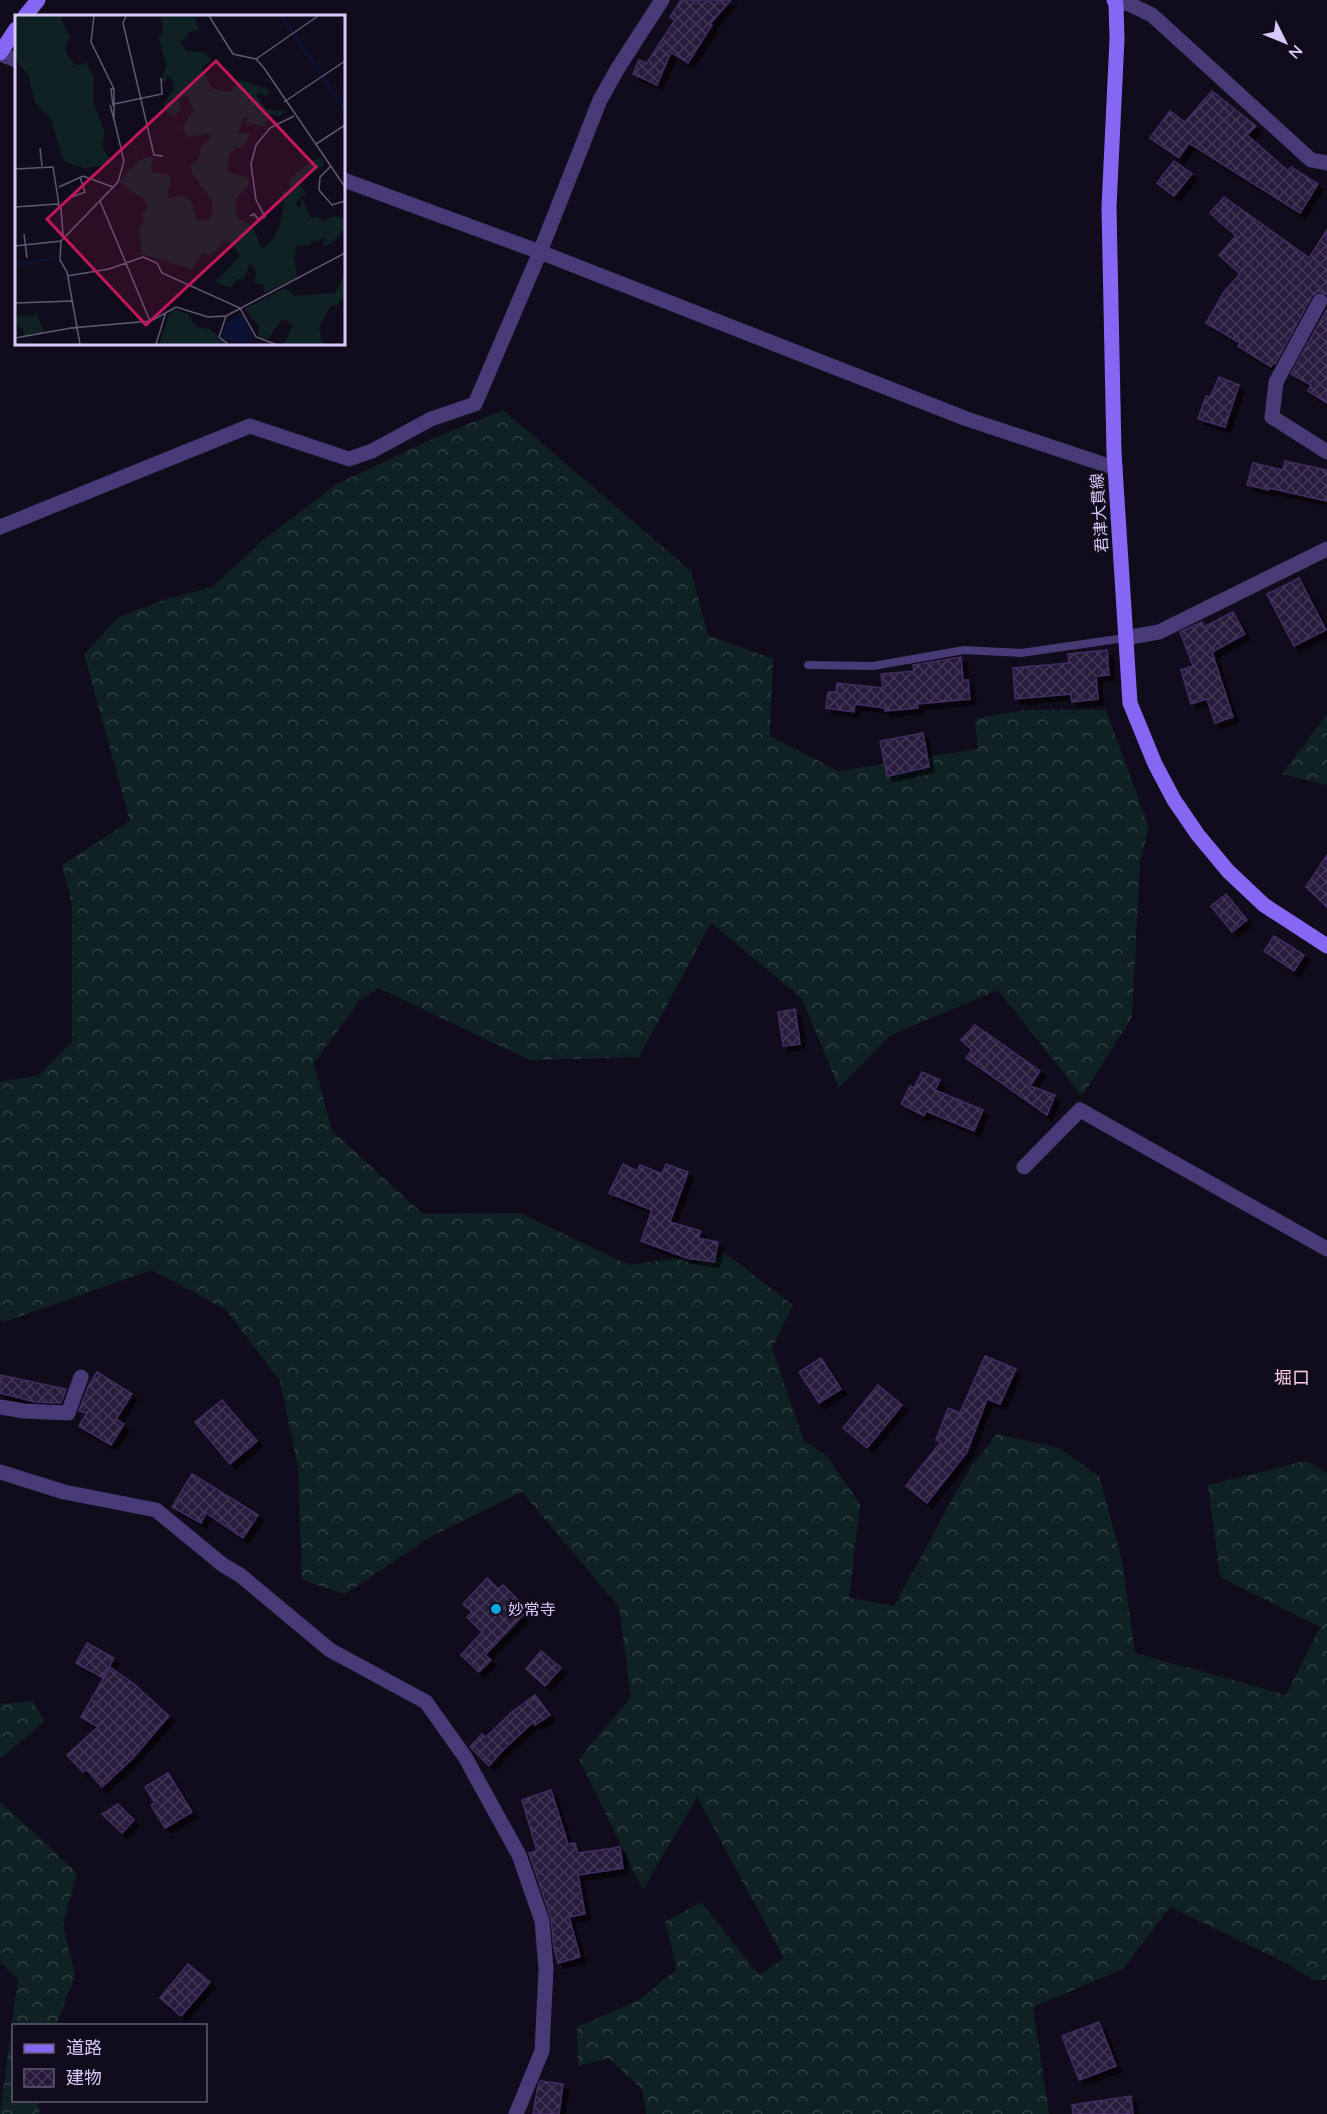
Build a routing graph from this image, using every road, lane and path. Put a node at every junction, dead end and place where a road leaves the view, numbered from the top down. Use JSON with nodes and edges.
{"nodes":[{"id":1,"x":38,"y":0,"type":"edge"},
{"id":2,"x":662,"y":0,"type":"edge"},
{"id":3,"x":1115,"y":2,"type":"edge"},
{"id":4,"x":26,"y":15,"type":"edge"},
{"id":5,"x":15,"y":30,"type":"edge"},
{"id":6,"x":0,"y":53,"type":"edge"},
{"id":7,"x":15,"y":60,"type":"edge"},
{"id":8,"x":1327,"y":164,"type":"edge"},
{"id":9,"x":345,"y":180,"type":"edge"},
{"id":10,"x":540,"y":252,"type":"junction"},
{"id":11,"x":1320,"y":301,"type":"dead end"},
{"id":12,"x":1327,"y":452,"type":"edge"},
{"id":13,"x":1115,"y":468,"type":"junction"},
{"id":14,"x":0,"y":527,"type":"edge"},
{"id":15,"x":1327,"y":549,"type":"edge"},
{"id":16,"x":1125,"y":638,"type":"junction"},
{"id":17,"x":808,"y":665,"type":"dead end"},
{"id":18,"x":1327,"y":946,"type":"edge"},
{"id":19,"x":1024,"y":1167,"type":"dead end"},
{"id":20,"x":1327,"y":1249,"type":"edge"},
{"id":21,"x":81,"y":1377,"type":"dead end"},
{"id":22,"x":0,"y":1407,"type":"edge"},
{"id":23,"x":0,"y":1472,"type":"edge"},
{"id":24,"x":516,"y":2114,"type":"edge"}],
"edges":[{"from":1,"to":4,"type":"main road"},
{"from":2,"to":10,"type":"street"},
{"from":3,"to":8,"type":"street"},
{"from":3,"to":13,"type":"main road","name":"君津大貫線"},
{"from":5,"to":6,"type":"main road"},
{"from":6,"to":7,"type":"street"},
{"from":9,"to":10,"type":"street"},
{"from":10,"to":13,"type":"street"},
{"from":10,"to":14,"type":"street"},
{"from":11,"to":12,"type":"street"},
{"from":13,"to":16,"type":"main road","name":"君津大貫線"},
{"from":15,"to":16,"type":"street"},
{"from":16,"to":17,"type":"lane"},
{"from":16,"to":18,"type":"main road","name":"君津大貫線"},
{"from":19,"to":20,"type":"street"},
{"from":21,"to":22,"type":"street"},
{"from":23,"to":24,"type":"street"}]}
